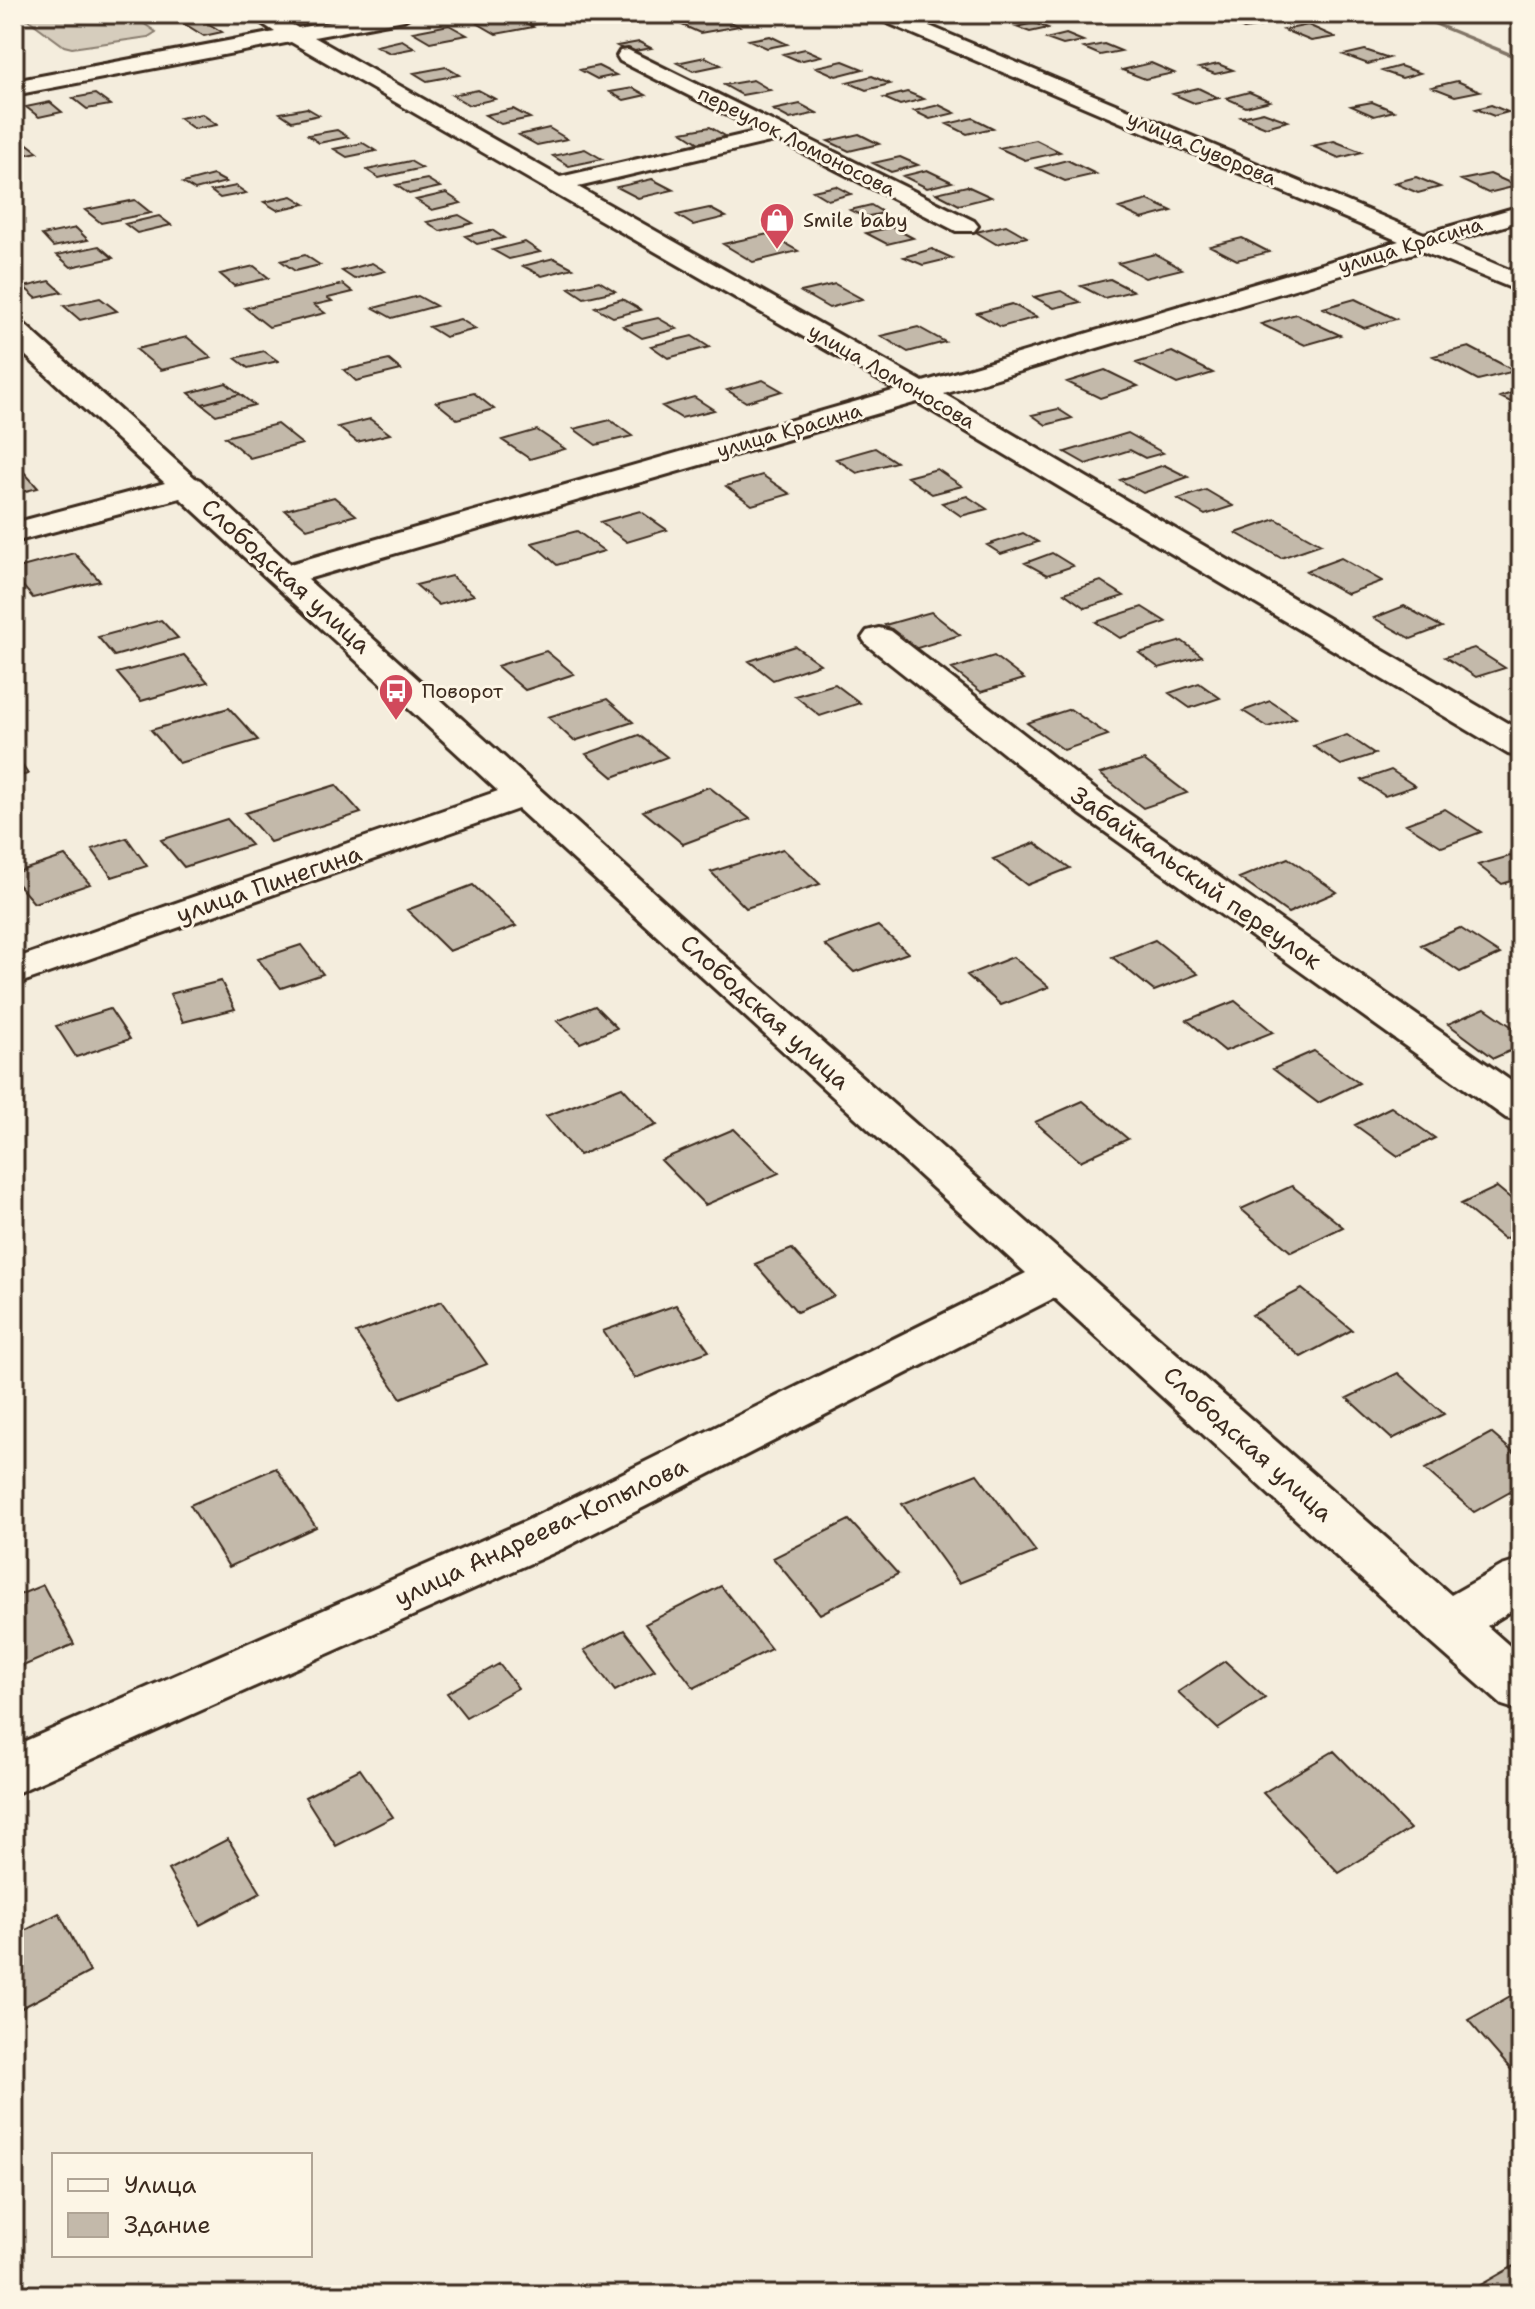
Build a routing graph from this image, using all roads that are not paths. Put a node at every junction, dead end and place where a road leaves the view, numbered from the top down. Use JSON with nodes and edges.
{"nodes":[{"id":1,"x":258,"y":14,"type":"edge"},
{"id":2,"x":404,"y":14,"type":"edge"},
{"id":3,"x":883,"y":14,"type":"edge"},
{"id":4,"x":1506,"y":14,"type":"edge"},
{"id":5,"x":1521,"y":17,"type":"edge"},
{"id":6,"x":293,"y":35,"type":"junction"},
{"id":7,"x":628,"y":56,"type":"dead end"},
{"id":8,"x":14,"y":88,"type":"edge"},
{"id":9,"x":780,"y":133,"type":"junction"},
{"id":10,"x":559,"y":184,"type":"junction"},
{"id":11,"x":1521,"y":213,"type":"edge"},
{"id":12,"x":965,"y":226,"type":"dead end"},
{"id":13,"x":1423,"y":242,"type":"junction"},
{"id":14,"x":1521,"y":284,"type":"edge"},
{"id":15,"x":14,"y":330,"type":"edge"},
{"id":16,"x":920,"y":392,"type":"junction"},
{"id":17,"x":189,"y":486,"type":"junction"},
{"id":18,"x":14,"y":533,"type":"edge"},
{"id":19,"x":286,"y":575,"type":"junction"},
{"id":20,"x":879,"y":638,"type":"dead end"},
{"id":21,"x":1521,"y":746,"type":"edge"},
{"id":22,"x":524,"y":794,"type":"junction"},
{"id":23,"x":14,"y":973,"type":"edge"},
{"id":24,"x":1521,"y":1108,"type":"edge"},
{"id":25,"x":1060,"y":1275,"type":"junction"},
{"id":26,"x":1521,"y":1580,"type":"edge"},
{"id":27,"x":1446,"y":1624,"type":"junction"},
{"id":28,"x":1521,"y":1689,"type":"edge"},
{"id":29,"x":14,"y":1771,"type":"edge"}],
"edges":[{"from":1,"to":6,"type":"street","name":"улица Ломоносова"},
{"from":2,"to":6,"type":"street"},
{"from":3,"to":13,"type":"street","name":"улица Суворова"},
{"from":4,"to":5,"type":"street"},
{"from":6,"to":8,"type":"street"},
{"from":6,"to":10,"type":"street","name":"улица Ломоносова"},
{"from":7,"to":9,"type":"street","name":"переулок Ломоносова"},
{"from":9,"to":10,"type":"street"},
{"from":9,"to":12,"type":"street","name":"переулок Ломоносова"},
{"from":10,"to":16,"type":"street","name":"улица Ломоносова"},
{"from":11,"to":13,"type":"street","name":"улица Красина"},
{"from":13,"to":14,"type":"street","name":"улица Суворова"},
{"from":13,"to":16,"type":"street","name":"улица Красина"},
{"from":15,"to":17,"type":"street","name":"Слободская улица"},
{"from":16,"to":19,"type":"street","name":"улица Красина"},
{"from":16,"to":21,"type":"street","name":"улица Ломоносова"},
{"from":17,"to":18,"type":"street"},
{"from":17,"to":19,"type":"street","name":"Слободская улица"},
{"from":19,"to":22,"type":"street","name":"Слободская улица"},
{"from":20,"to":24,"type":"street","name":"Забайкальский переулок"},
{"from":22,"to":23,"type":"street","name":"улица Пинегина"},
{"from":22,"to":25,"type":"street","name":"Слободская улица"},
{"from":25,"to":27,"type":"street","name":"Слободская улица"},
{"from":25,"to":29,"type":"street","name":"улица Андреева-Копылова"},
{"from":26,"to":27,"type":"street"},
{"from":27,"to":28,"type":"street","name":"Слободская улица"}]}
